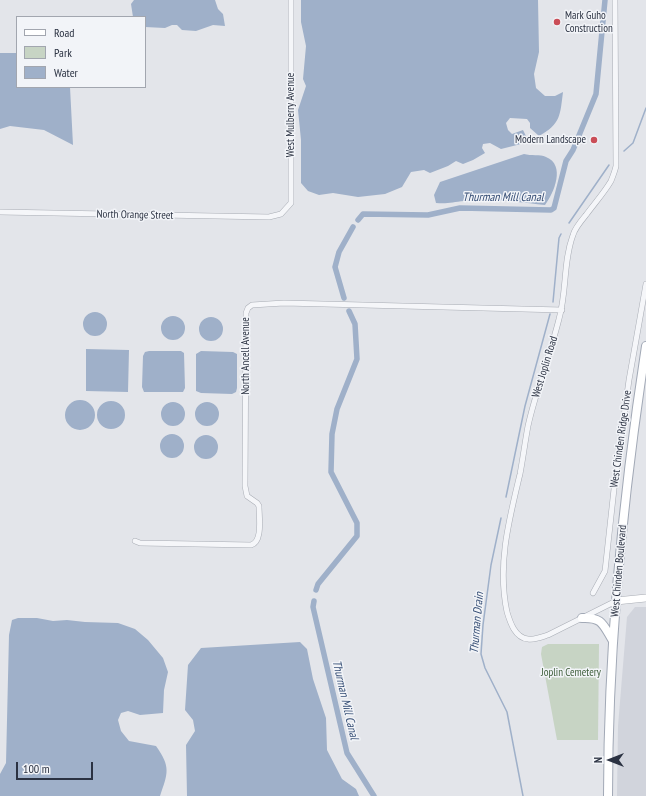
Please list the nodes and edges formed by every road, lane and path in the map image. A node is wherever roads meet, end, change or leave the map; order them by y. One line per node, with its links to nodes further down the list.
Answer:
1 (291, 0): 4 (street, West Mulberry Avenue)
2 (615, 0): 6 (street, West Joplin Road)
3 (0, 212): 4 (street, North Orange Street)
4 (269, 217)
5 (646, 284): 9 (street, West Chinden Ridge Drive)
6 (562, 310): 8 (street, North Ancell Avenue); 12 (street, West Joplin Road)
7 (646, 346): 11 (main road, West Chinden Boulevard)
8 (134, 541)
9 (593, 593)
10 (646, 598): 11 (main road)
11 (616, 601): 12 (street, West Joplin Road); 13 (main road, West Chinden Boulevard)
12 (582, 618): 13 (main road)
13 (613, 642): 14 (main road, West Chinden Boulevard)
14 (608, 796)

